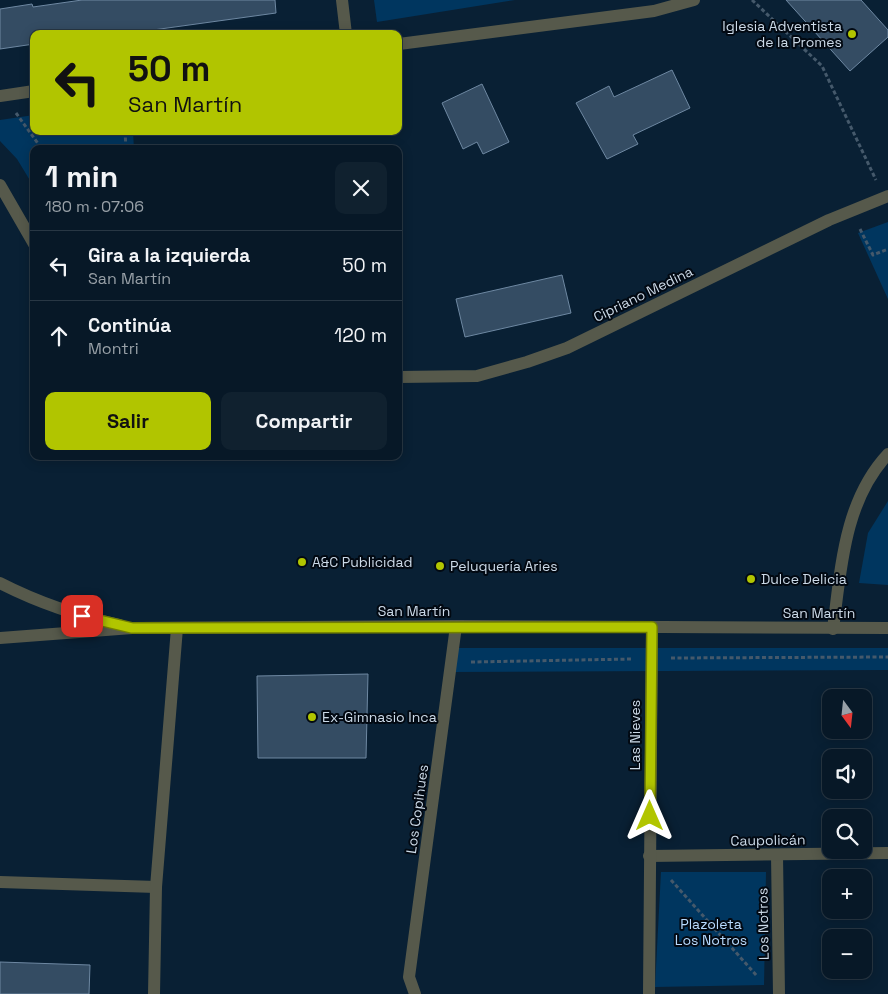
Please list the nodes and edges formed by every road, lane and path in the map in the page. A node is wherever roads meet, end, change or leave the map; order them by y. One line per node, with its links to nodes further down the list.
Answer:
1 (342, 0): 4 (street)
2 (694, 0): 5 (street)
3 (752, 0): 10 (path)
4 (346, 30)
5 (402, 44)
6 (30, 92): 7 (street)
7 (2, 95): 8 (path)
8 (30, 133)
9 (0, 185): 12 (street)
10 (886, 197): 11 (street, Cipriano Medina)
11 (851, 211): 13 (path); 14 (street, Cipriano Medina)
12 (30, 237)
13 (888, 249)
14 (402, 377)
15 (888, 454): 22 (street)
16 (0, 583): 19 (street)
17 (456, 626): 18 (street, San Martín); 20 (street, San Martín); 31 (street, Los Copihues)
18 (652, 627): 22 (street, San Martín); 26 (street, Las Nieves)
19 (132, 628): 20 (street, San Martín); 23 (street, San Martín)
20 (177, 628): 28 (street)
21 (888, 628): 22 (street, San Martín)
22 (833, 629)
23 (0, 638)
24 (888, 853): 25 (street, Caupolicán)
25 (777, 855): 26 (street, Caupolicán); 33 (street, Los Notros)
26 (649, 856): 29 (path); 32 (street, Las Nieves)
27 (0, 882): 28 (street)
28 (156, 887): 30 (street)
29 (760, 980)
30 (154, 994)
31 (415, 994)
32 (649, 994)
33 (778, 994)

